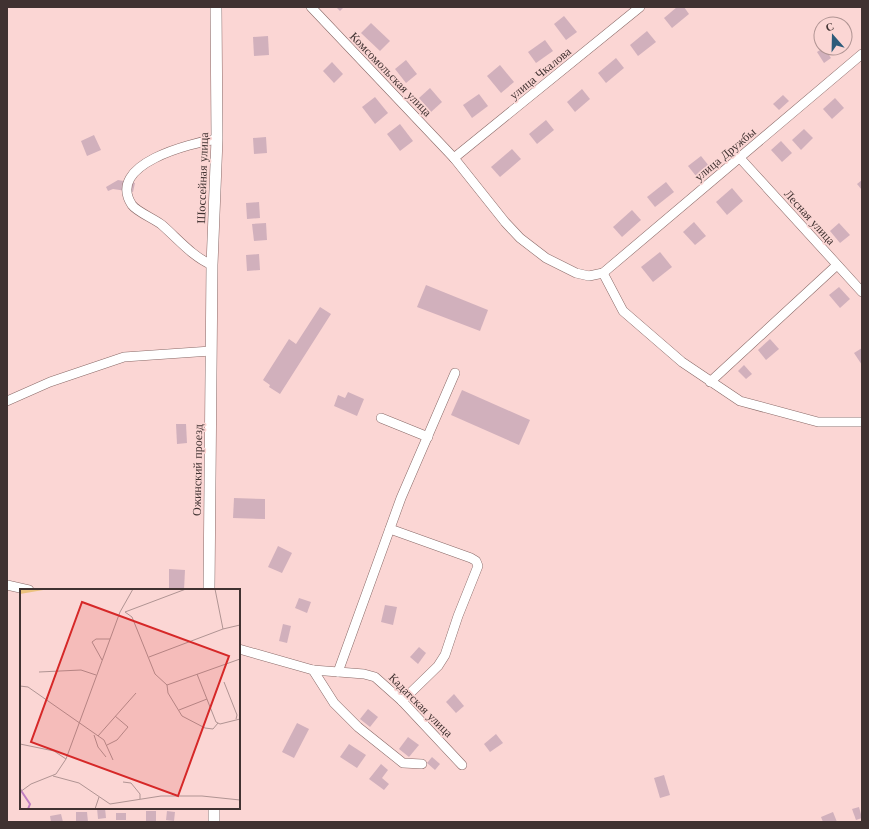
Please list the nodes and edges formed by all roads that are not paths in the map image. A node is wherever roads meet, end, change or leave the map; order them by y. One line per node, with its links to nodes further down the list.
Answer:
1 (216, 7): 5 (main road, Шоссейная улица)
2 (311, 7): 7 (street, Комсомольская улица)
3 (640, 7): 7 (street, улица Чкалова)
4 (862, 54): 6 (street, улица Дружбы)
5 (217, 139): 8 (main road, Шоссейная улица); 8 (street)
6 (739, 157): 9 (street, Лесная улица); 10 (street, улица Дружбы)
7 (454, 158): 10 (street, Комсомольская улица)
8 (212, 265): 12 (main road, Шоссейная улица)
9 (837, 265): 11 (street, Лесная улица); 14 (street)
10 (603, 273): 14 (street)
11 (862, 292)
12 (211, 351): 15 (street); 22 (main road, Ожинский проезд)
13 (455, 373): 18 (street)
14 (710, 382): 17 (street)
15 (7, 401)
16 (381, 418): 18 (street)
17 (862, 422)
18 (428, 437): 19 (street)
19 (390, 529): 25 (street); 26 (street)
20 (7, 585): 21 (street)
21 (25, 589)
22 (209, 589)
23 (240, 650): 24 (street, Кадатская улица)
24 (313, 670): 25 (street, Кадатская улица); 27 (street)
25 (338, 672): 26 (street, Кадатская улица)
26 (402, 701): 28 (street, Кадатская улица)
27 (422, 764)
28 (462, 765)
29 (214, 809): 30 (main road)
30 (214, 822)

